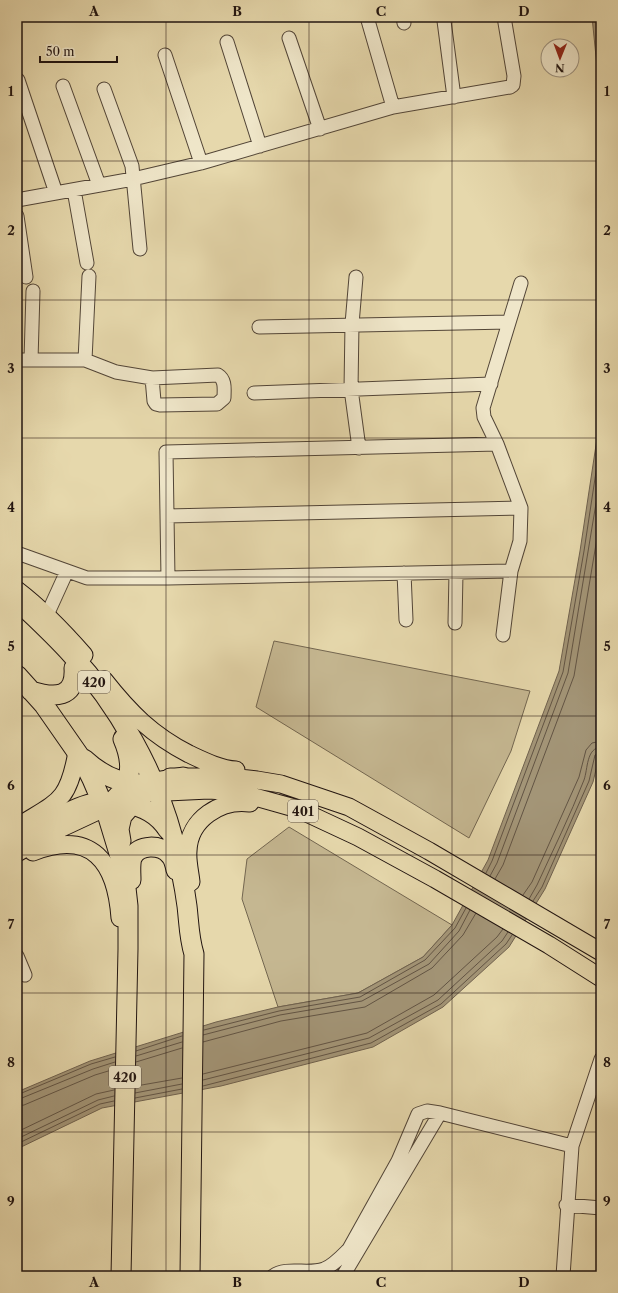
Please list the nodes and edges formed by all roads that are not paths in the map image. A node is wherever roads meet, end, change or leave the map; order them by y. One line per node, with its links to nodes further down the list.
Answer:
1 (367, 17): 11 (street)
2 (504, 17): 10 (street)
3 (444, 21): 10 (street)
4 (289, 38): 12 (street)
5 (227, 42): 13 (street)
6 (165, 55): 14 (street)
7 (18, 80): 18 (street)
8 (63, 86): 16 (street)
9 (104, 89): 15 (street)
10 (454, 96): 11 (street)
11 (393, 107): 12 (street)
12 (320, 129): 13 (street)
13 (260, 146): 14 (street)
14 (201, 164): 15 (street)
15 (133, 179): 16 (street); 21 (street)
16 (99, 185): 17 (street)
17 (74, 190): 18 (street); 22 (street)
18 (56, 193): 19 (street)
19 (17, 200)
20 (17, 216): 24 (street)
21 (140, 249)
22 (87, 263)
23 (89, 276): 33 (street)
24 (26, 277)
25 (356, 277): 29 (street)
26 (521, 283): 28 (street)
27 (33, 291): 32 (street)
28 (508, 322): 29 (street); 35 (street)
29 (352, 324): 30 (street); 36 (street)
30 (259, 327)
31 (17, 360): 32 (street)
32 (31, 360): 33 (street)
33 (85, 360): 34 (street)
34 (152, 378): 34 (street)
35 (491, 384): 36 (street); 38 (street)
36 (351, 389): 37 (street); 39 (street)
37 (254, 393)
38 (497, 444): 39 (street); 40 (street)
39 (359, 448): 41 (street)
40 (521, 508): 41 (street); 44 (street)
41 (167, 516): 47 (street)
42 (17, 553): 43 (street)
43 (67, 571): 47 (street); 51 (street)
44 (511, 571): 46 (street); 54 (street)
45 (404, 573): 46 (street); 47 (street); 52 (street)
46 (456, 573): 53 (street)
47 (168, 578)
48 (17, 590): 51 (main road)
49 (17, 600): 61 (highway, 420)
50 (17, 609): 55 (highway)
51 (47, 615): 62 (main road)
52 (406, 620)
53 (455, 623)
54 (503, 635)
55 (74, 668): 57 (highway); 60 (highway)
56 (17, 675): 57 (highway, 420)
57 (31, 691): 58 (highway, 420)
58 (77, 752): 60 (highway); 61 (highway, 420); 63 (main road)
59 (183, 776): 61 (highway); 62 (main road, 401)
60 (127, 783): 61 (highway); 61 (highway)
61 (129, 796): 64 (main road, 401); 65 (highway, 420); 65 (highway); 66 (highway); 67 (main road, 401); 68 (main road, 401); 70 (highway); 75 (highway, 420)
62 (350, 807): 72 (main road, 401)
63 (17, 827)
64 (17, 836)
65 (172, 836): 71 (highway, 420)
66 (17, 842)
67 (17, 854)
68 (397, 858): 73 (main road); 77 (main road, 401)
69 (17, 860): 75 (main road)
70 (131, 880): 71 (highway); 75 (highway)
71 (188, 913): 73 (highway, 420)
72 (601, 952)
73 (194, 954): 84 (highway, 420)
74 (17, 956): 76 (street)
75 (127, 968): 83 (highway, 420)
76 (25, 975)
77 (601, 978)
78 (601, 1059): 80 (street)
79 (440, 1113): 80 (street); 85 (street); 86 (street)
80 (572, 1146): 81 (street)
81 (566, 1204): 82 (street); 87 (street)
82 (601, 1208)
83 (121, 1276)
84 (190, 1276)
85 (273, 1276)
86 (343, 1276)
87 (562, 1276)

